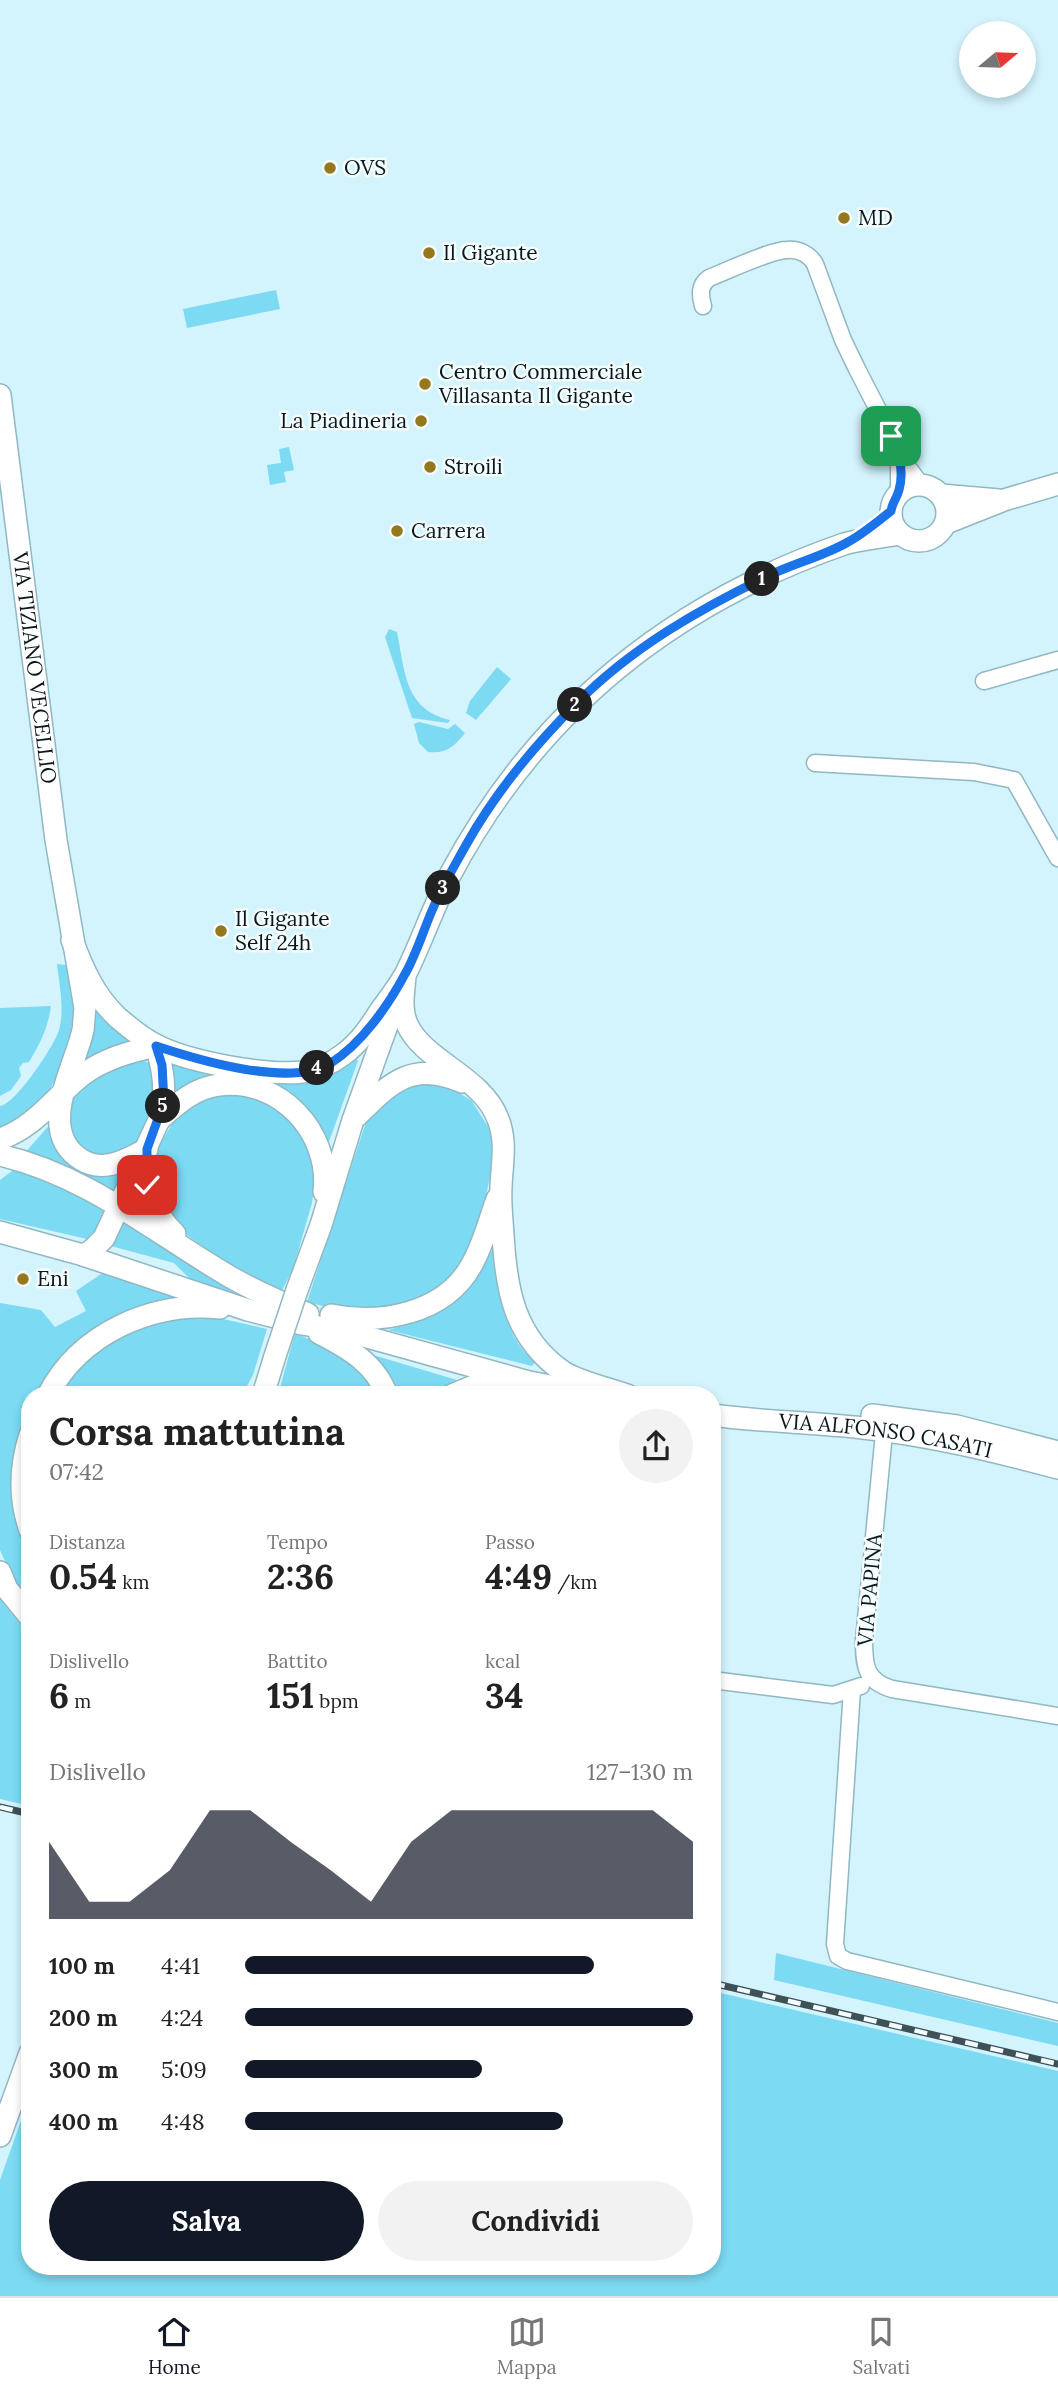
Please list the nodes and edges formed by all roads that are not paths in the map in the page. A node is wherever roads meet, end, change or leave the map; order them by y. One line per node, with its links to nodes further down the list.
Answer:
1 (703, 306): 3 (street)
2 (0, 395): 15 (main road, VIA TIZIANO VECELLIO)
3 (899, 452): 5 (street); 7 (street)
4 (1058, 484): 6 (main road)
5 (933, 490): 6 (main road); 7 (main road); 8 (main road)
6 (1004, 500): 8 (main road)
7 (895, 502): 9 (main road); 10 (main road)
8 (946, 523): 9 (main road)
9 (900, 534): 10 (main road)
10 (847, 543): 16 (main road)
11 (1058, 660): 12 (street)
12 (984, 681)
13 (815, 763): 14 (street)
14 (1058, 858)
15 (72, 940): 17 (main road); 19 (main road)
16 (405, 974): 17 (main road); 18 (main road); 21 (main road)
17 (156, 1046): 19 (main road); 20 (main road)
18 (477, 1088): 21 (main road); 25 (main road)
19 (61, 1096): 22 (main road); 23 (main road); 24 (main road)
20 (159, 1120): 23 (main road); 27 (main road)
21 (353, 1120): 27 (main road)
22 (0, 1139)
23 (147, 1149): 26 (main road); 30 (main road)
24 (4, 1162): 26 (main road)
25 (501, 1187): 31 (main road); 39 (main road)
26 (119, 1207): 29 (main road); 30 (main road)
27 (321, 1225): 31 (main road)
28 (0, 1231): 29 (main road)
29 (83, 1255): 32 (main road)
30 (220, 1271): 31 (main road)
31 (297, 1307): 32 (main road); 33 (main road); 35 (main road, bridge); 36 (main road)
32 (247, 1310): 34 (main road)
33 (529, 1382): 37 (main road); 38 (main road)
34 (53, 1386)
35 (266, 1386)
36 (383, 1386)
37 (477, 1386)
38 (551, 1386)
39 (601, 1386)
40 (721, 1405): 42 (main road, VIA ALFONSO CASATI)
41 (721, 1415): 42 (main road, VIA ALFONSO CASATI)
42 (885, 1424): 43 (main road, VIA ALFONSO CASATI); 44 (main road, VIA ALFONSO CASATI); 47 (street, VIA PAPINA)
43 (1058, 1452)
44 (1058, 1468)
45 (0, 1572): 46 (main road)
46 (21, 1606)
47 (873, 1680): 49 (street); 50 (street)
48 (721, 1681): 49 (street)
49 (852, 1690): 51 (street)
50 (1058, 1716)
51 (1058, 2012)
52 (21, 2078): 53 (main road)
53 (0, 2136)

